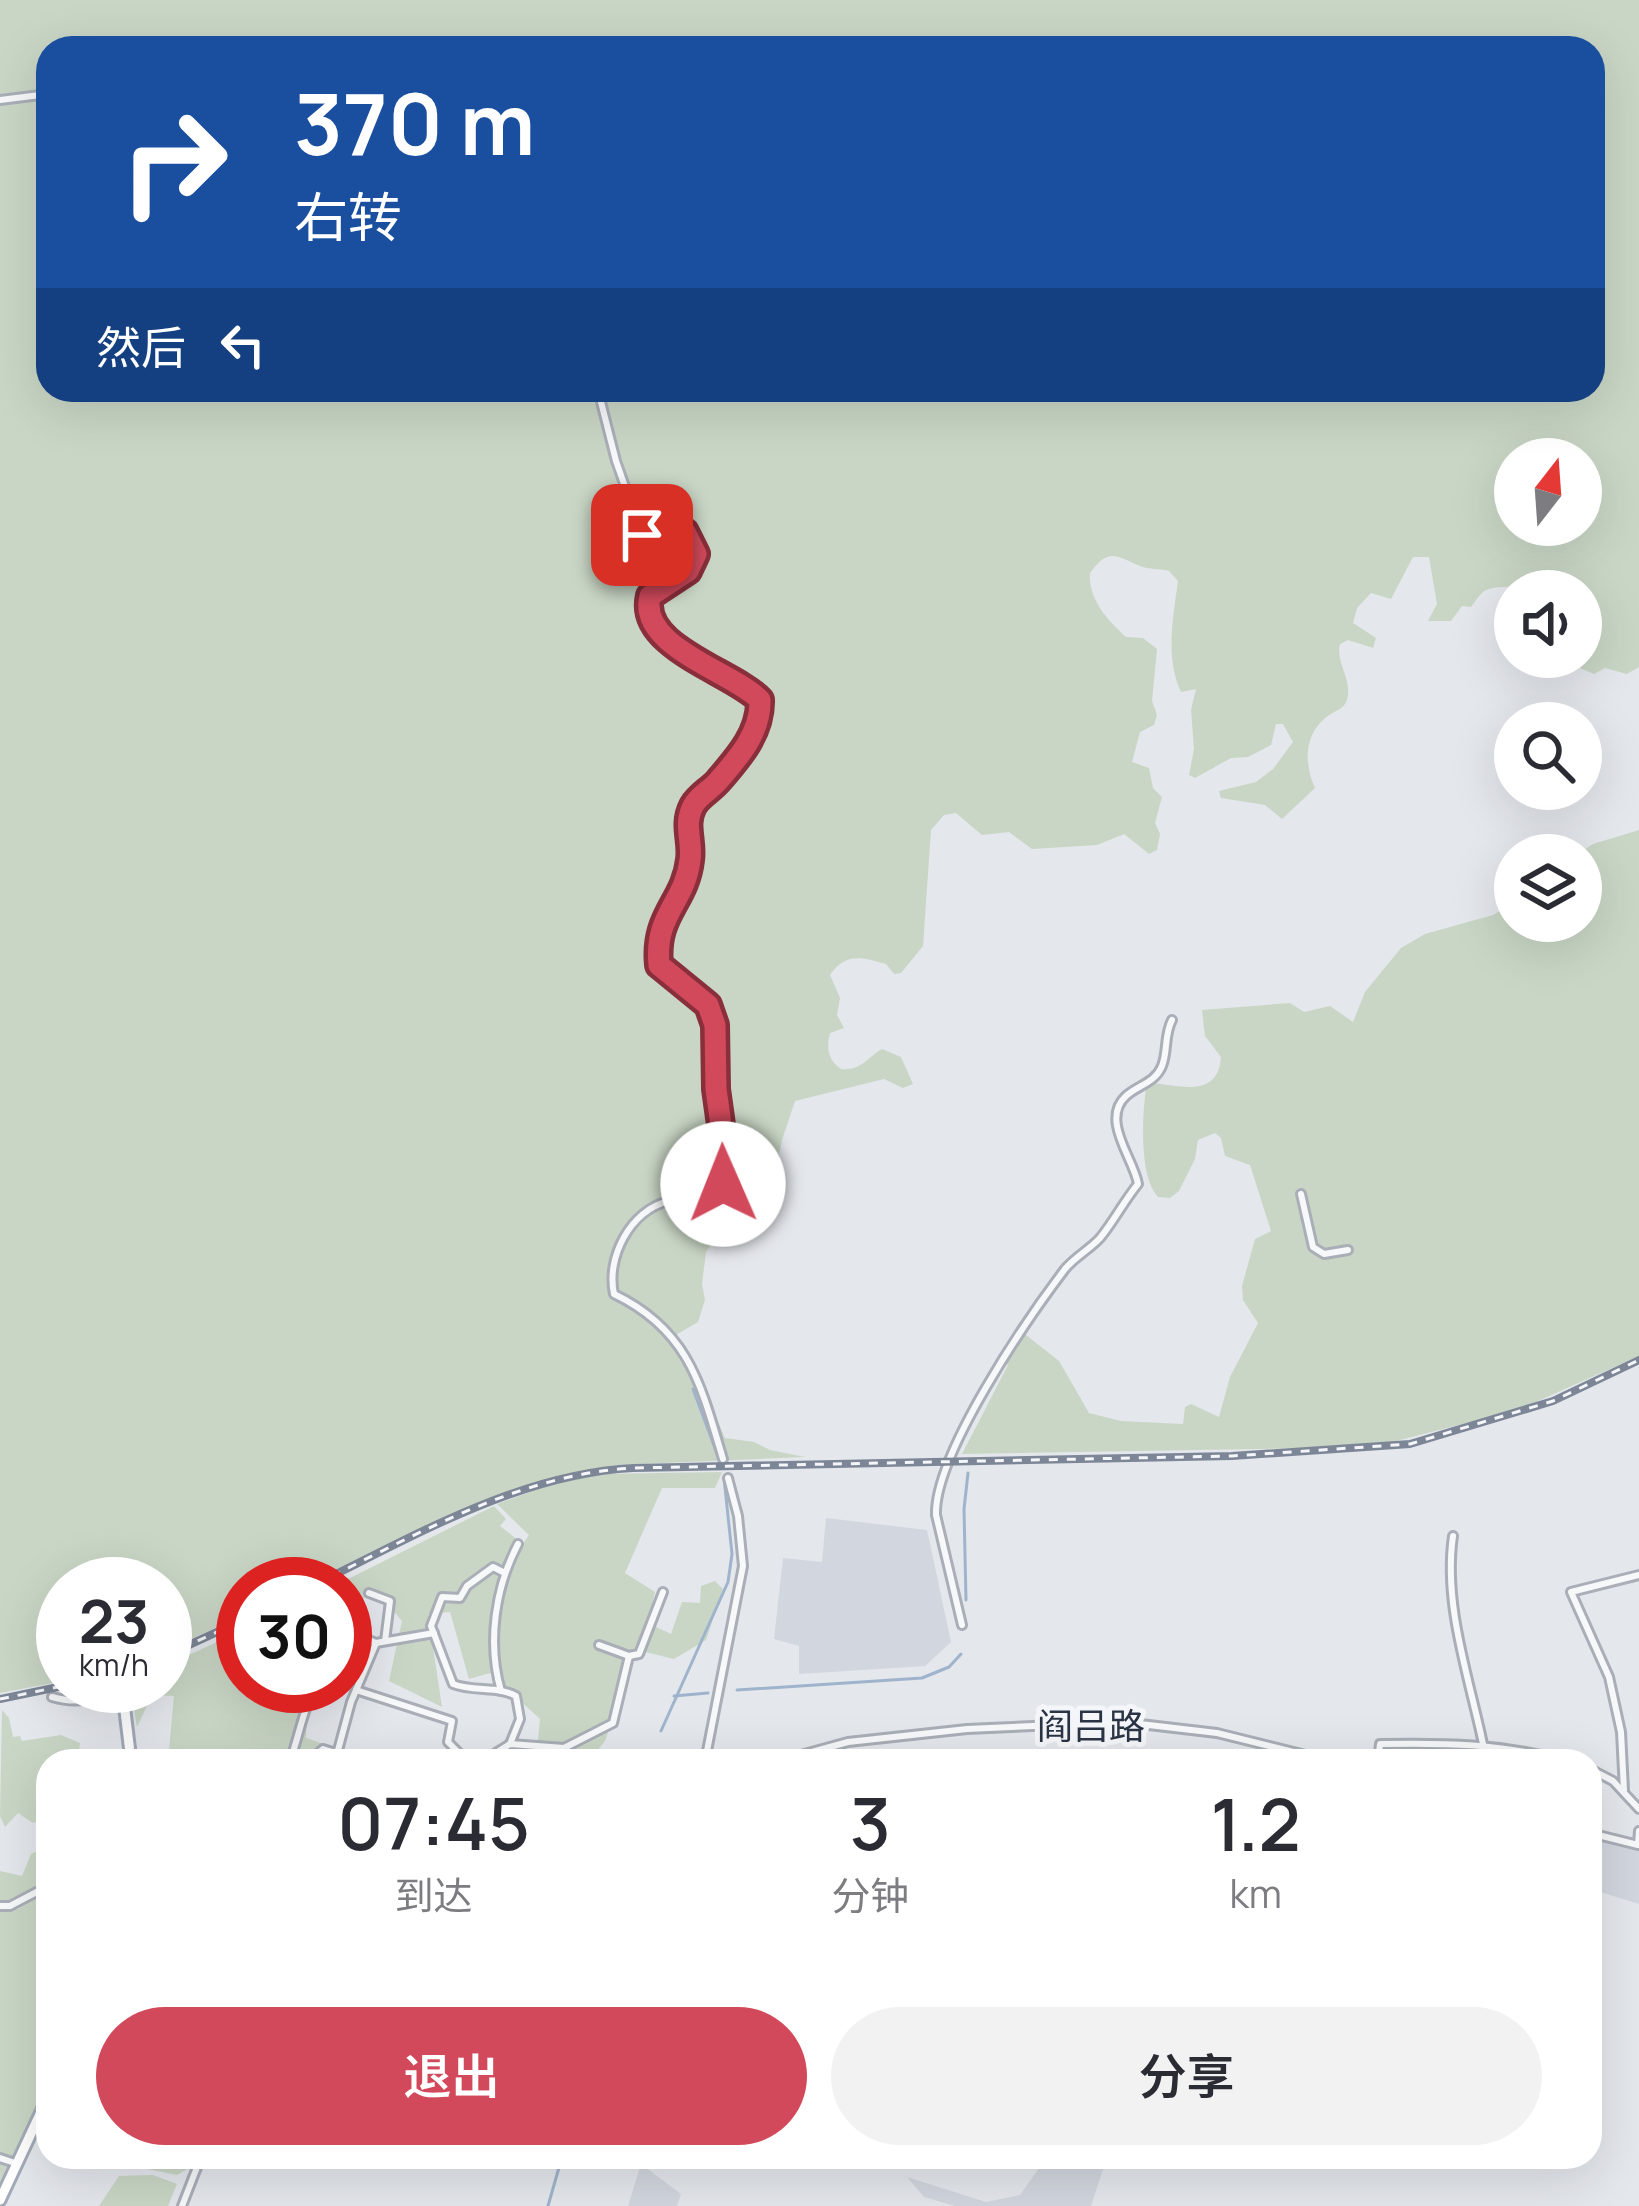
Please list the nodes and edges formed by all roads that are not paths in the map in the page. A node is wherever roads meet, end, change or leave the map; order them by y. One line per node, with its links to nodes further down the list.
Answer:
1 (36, 95): 2 (street)
2 (0, 100)
3 (601, 402): 7 (street)
4 (1172, 1020): 15 (street)
5 (1301, 1194): 6 (street)
6 (1348, 1250)
7 (723, 1459)
8 (728, 1478): 34 (street)
9 (1454, 1536): 28 (street)
10 (518, 1544): 11 (street)
11 (506, 1573): 16 (street); 22 (street)
12 (1639, 1575): 40 (street)
13 (663, 1592): 20 (street)
14 (372, 1593): 18 (street)
15 (962, 1625)
16 (434, 1633): 18 (street); 22 (street)
17 (372, 1639): 18 (street)
18 (380, 1642): 21 (street)
19 (598, 1645): 20 (street)
20 (629, 1656): 27 (street)
21 (372, 1658)
22 (501, 1691): 27 (street)
23 (372, 1695): 32 (street)
24 (126, 1713): 29 (main road)
25 (303, 1713): 30 (street)
26 (349, 1713): 31 (street)
27 (510, 1744): 33 (street)
28 (1483, 1744): 37 (street); 38 (street)
29 (130, 1749)
30 (293, 1749)
31 (338, 1749)
32 (455, 1749)
33 (502, 1749)
34 (706, 1749)
35 (823, 1749): 36 (street, 阎吕路)
36 (1282, 1749)
37 (1379, 1749)
38 (1507, 1749)
39 (1602, 1776): 40 (street)
40 (1624, 1790): 41 (street)
41 (1639, 1809)
42 (1639, 1831): 44 (street)
43 (1602, 1836): 44 (street)
44 (1638, 1845)
45 (36, 1892): 46 (street)
46 (0, 1906)
47 (36, 2124): 49 (main road)
48 (0, 2158): 49 (street)
49 (18, 2164): 51 (main road)
50 (196, 2169): 52 (street)
51 (0, 2200)
52 (182, 2206)

